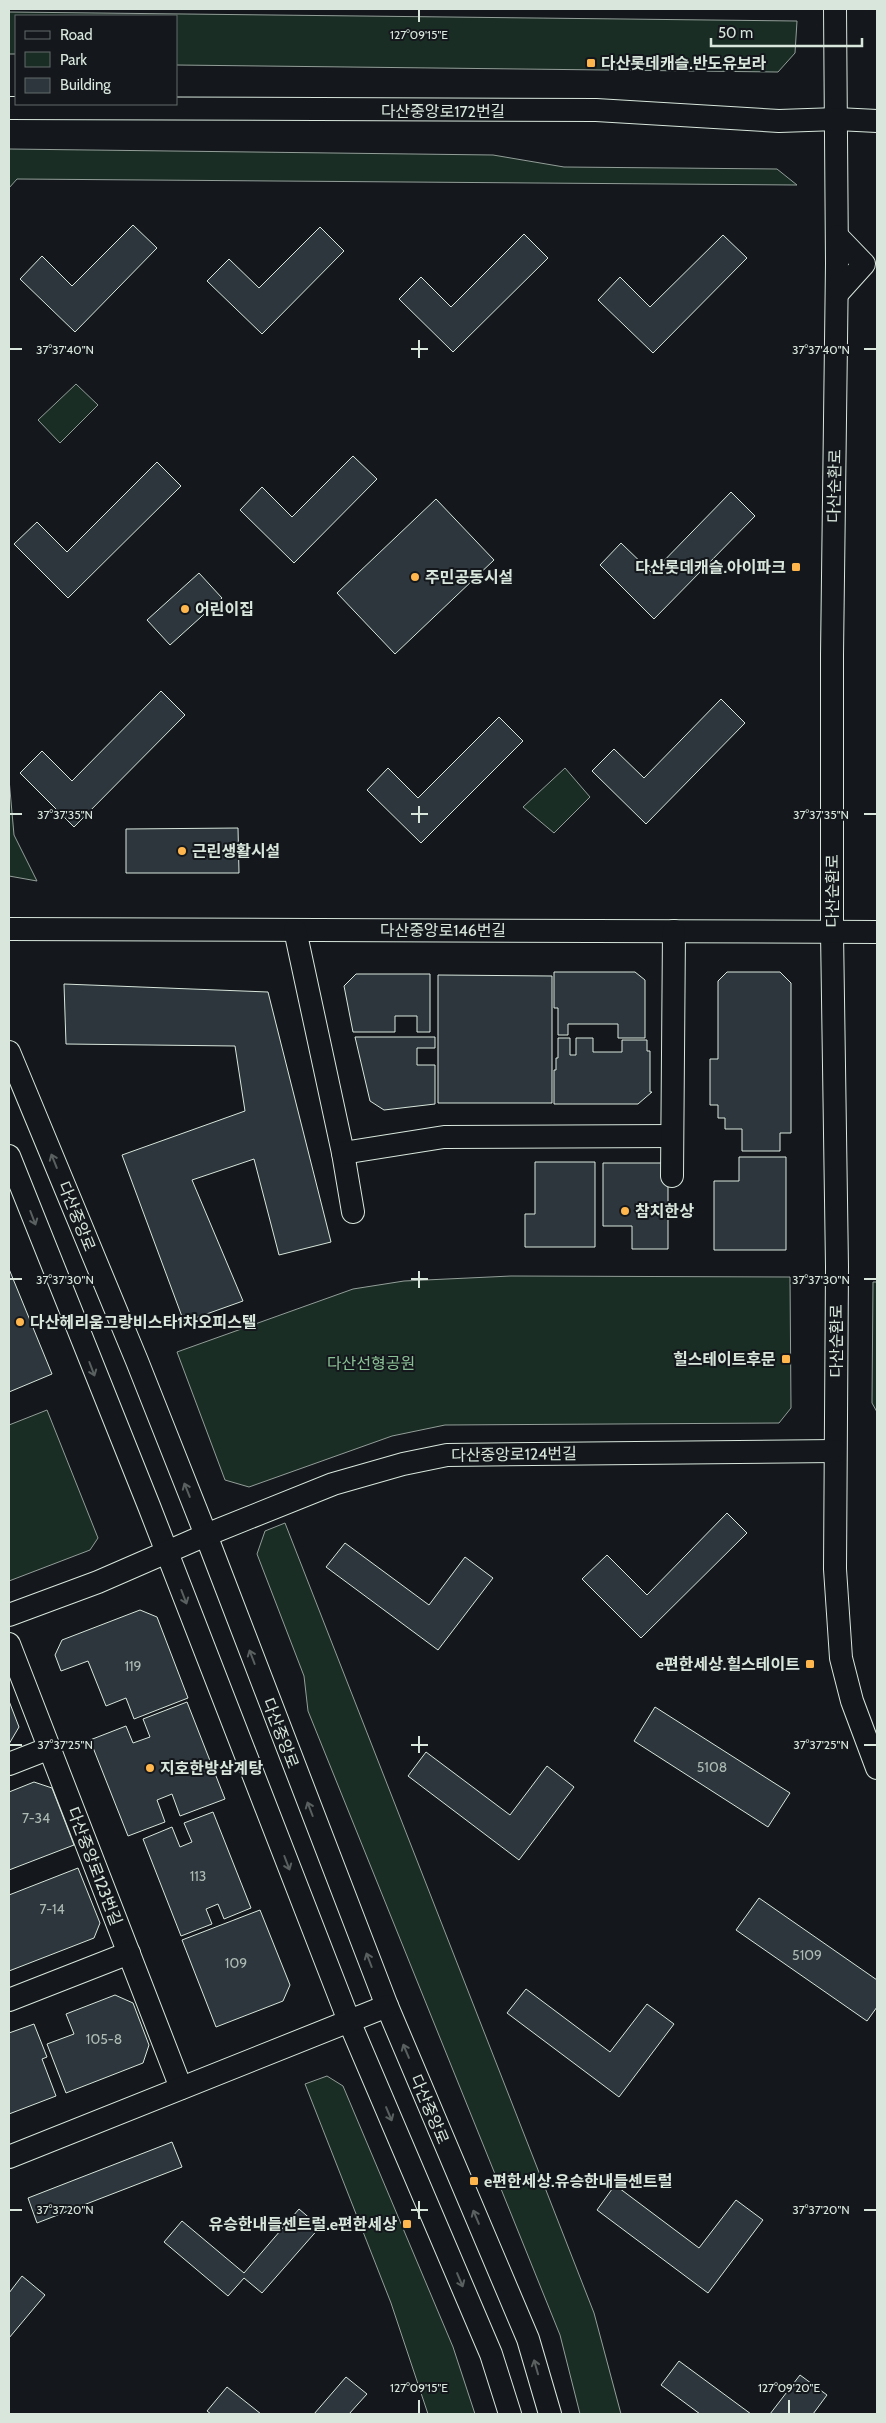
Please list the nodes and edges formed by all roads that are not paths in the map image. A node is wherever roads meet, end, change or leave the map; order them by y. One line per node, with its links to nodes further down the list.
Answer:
1 (836, 9): 3 (street, 다산순환로)
2 (9, 108): 3 (street, 다산중앙로172번길)
3 (838, 119): 4 (street, 다산중앙로172번길); 5 (street, 다산순환로)
4 (877, 121)
5 (838, 236): 6 (street); 7 (street, 다산순환로)
6 (871, 264): 7 (street)
7 (837, 294): 11 (street, 다산순환로)
8 (9, 929): 9 (street, 다산중앙로146번길)
9 (295, 930): 10 (street, 다산중앙로146번길); 15 (street)
10 (674, 931): 11 (street, 다산중앙로146번길); 14 (street)
11 (832, 932): 12 (street, 다산중앙로146번길); 19 (street, 다산순환로)
12 (877, 932)
13 (9, 1052): 20 (street, 다산중앙로, one-way to 13)
14 (672, 1136): 15 (street); 17 (street)
15 (343, 1152): 18 (street)
16 (9, 1156): 21 (street, one-way to 21)
17 (672, 1176)
18 (353, 1212)
19 (835, 1451): 20 (street, 다산중앙로124번길); 26 (street, 다산순환로)
20 (206, 1535): 21 (street); 29 (street, 다산중앙로, one-way to 20)
21 (166, 1552): 22 (street); 30 (street, one-way to 30)
22 (9, 1615)
23 (9, 1644): 24 (street, 다산중앙로123번길)
24 (50, 1748): 25 (street); 27 (street, 다산중앙로123번길)
25 (9, 1764)
26 (877, 1768)
27 (129, 1953): 28 (street); 31 (street, 다산중앙로123번길)
28 (9, 2000)
29 (386, 2006): 30 (street); 34 (street, 다산중앙로, one-way to 29)
30 (349, 2021): 31 (street); 33 (street, one-way to 33)
31 (181, 2088): 32 (street)
32 (9, 2157)
33 (510, 2414)
34 (550, 2414)

